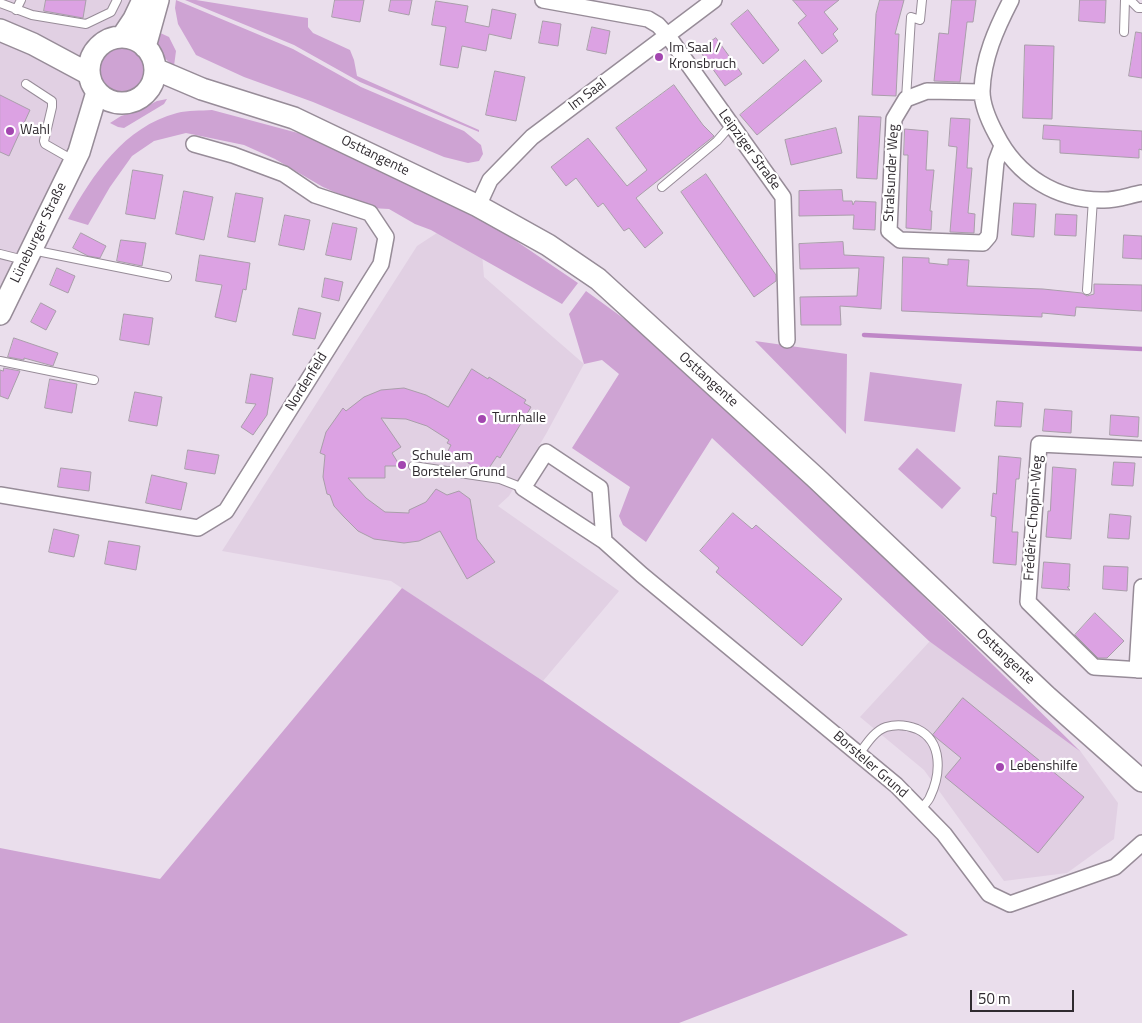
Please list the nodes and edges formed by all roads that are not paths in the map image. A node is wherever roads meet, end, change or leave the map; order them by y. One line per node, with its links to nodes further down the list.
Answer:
1 (21, 0): 13 (lane)
2 (117, 0): 13 (lane)
3 (143, 0): 17 (main road)
4 (158, 0): 19 (main road)
5 (543, 0): 16 (street, Leipziger Straße)
6 (714, 0): 16 (street, Im Saal)
7 (922, 0): 27 (lane, Stralsunder Weg)
8 (1011, 0): 26 (street)
9 (1126, 0): 15 (lane)
10 (1130, 0): 12 (lane)
11 (0, 3): 13 (lane)
12 (1140, 8)
13 (16, 10)
14 (0, 30): 18 (main road)
15 (1124, 32)
16 (668, 36): 29 (street, Leipziger Straße); 36 (street, Im Saal)
17 (122, 37): 19 (main road); 20 (main road)
18 (33, 44): 20 (main road); 22 (main road)
19 (145, 47): 21 (main road)
20 (94, 52): 22 (main road, Lüneburger Straße)
21 (155, 69): 24 (main road, Osttangente); 25 (main road)
22 (93, 83): 28 (main road); 32 (main road, Lüneburger Straße)
23 (26, 84): 32 (lane)
24 (202, 89): 25 (main road, Osttangente); 36 (main road, Osttangente)
25 (149, 90): 28 (main road)
26 (982, 92): 27 (street); 31 (street)
27 (906, 99): 31 (street, Stralsunder Weg)
28 (117, 103): 32 (main road, Lüneburger Straße)
29 (731, 125): 33 (lane); 42 (street, Leipziger Straße)
30 (194, 144): 48 (street, Nordenfeld)
31 (1002, 146): 35 (street)
32 (77, 156): 38 (main road, Lüneburger Straße)
33 (662, 186)
34 (1142, 193): 35 (street)
35 (1093, 199): 40 (lane)
36 (478, 206): 53 (main road, Osttangente)
37 (0, 254): 38 (lane)
38 (29, 255): 39 (lane); 41 (main road, Lüneburger Straße)
39 (167, 277)
40 (1087, 290)
41 (0, 314)
42 (787, 340)
43 (0, 361): 44 (lane)
44 (94, 380)
45 (1142, 449): 51 (street, Frédéric-Chopin-Weg)
46 (413, 466): 47 (lane)
47 (523, 488): 49 (street, Borsteler Grund); 49 (street)
48 (0, 494)
49 (604, 541): 52 (street, Borsteler Grund)
50 (1142, 587): 51 (street)
51 (1140, 670)
52 (859, 754): 54 (street, Borsteler Grund); 54 (lane)
53 (1142, 781)
54 (920, 810): 55 (street, Borsteler Grund)
55 (1142, 843)

